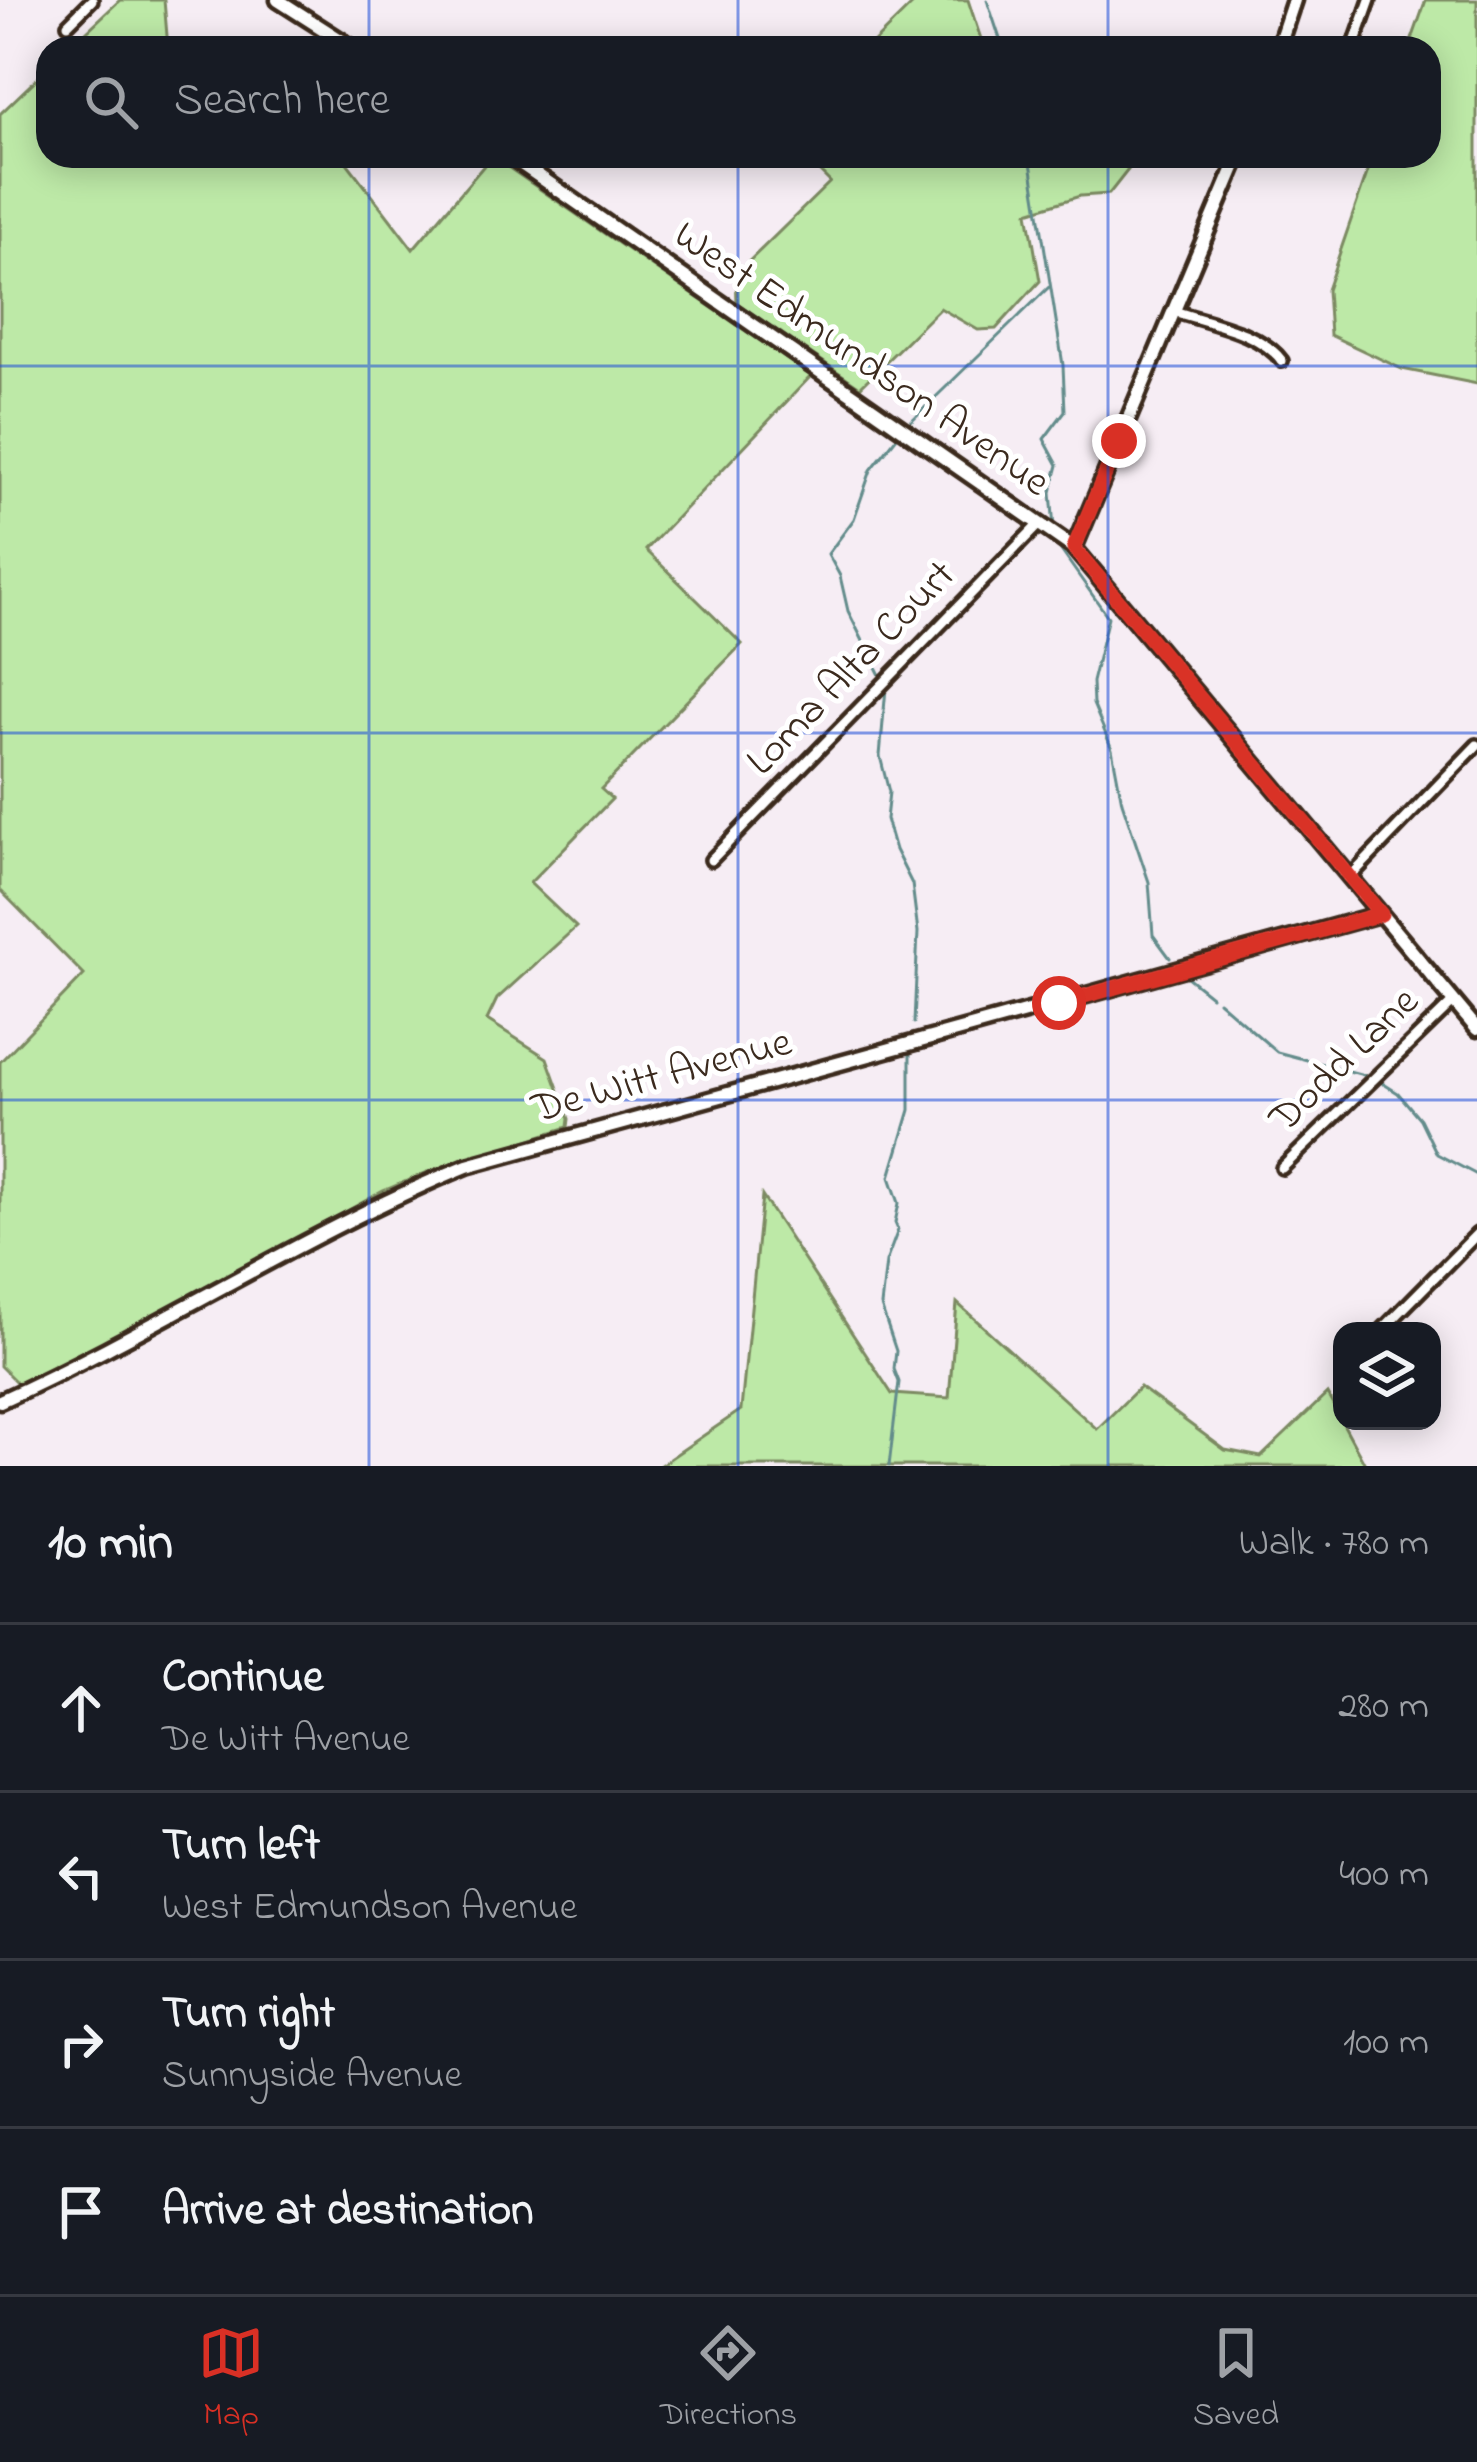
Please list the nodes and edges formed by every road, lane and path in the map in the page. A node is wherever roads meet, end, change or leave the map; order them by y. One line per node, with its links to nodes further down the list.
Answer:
1 (92, 0): 5 (street)
2 (278, 0): 6 (street)
3 (1294, 0): 7 (street)
4 (1370, 0): 8 (street)
5 (68, 25)
6 (334, 36)
7 (1282, 36)
8 (1357, 36)
9 (527, 168): 13 (street, West Edmundson Avenue)
10 (1234, 168): 11 (street)
11 (1174, 311): 12 (street); 14 (street)
12 (1282, 361)
13 (1039, 524): 14 (street, West Edmundson Avenue); 16 (street, Loma Alta Court)
14 (1074, 548): 17 (street, West Edmundson Avenue)
15 (1477, 745): 17 (street)
16 (710, 860)
17 (1350, 877): 18 (street, West Edmundson Avenue)
18 (1381, 914): 19 (street, West Edmundson Avenue); 24 (street, De Witt Avenue)
19 (1454, 1001): 20 (street, West Edmundson Avenue); 21 (street, Dodd Lane)
20 (1477, 1029)
21 (1282, 1168)
22 (1477, 1234): 23 (street)
23 (1391, 1322)
24 (0, 1401)

